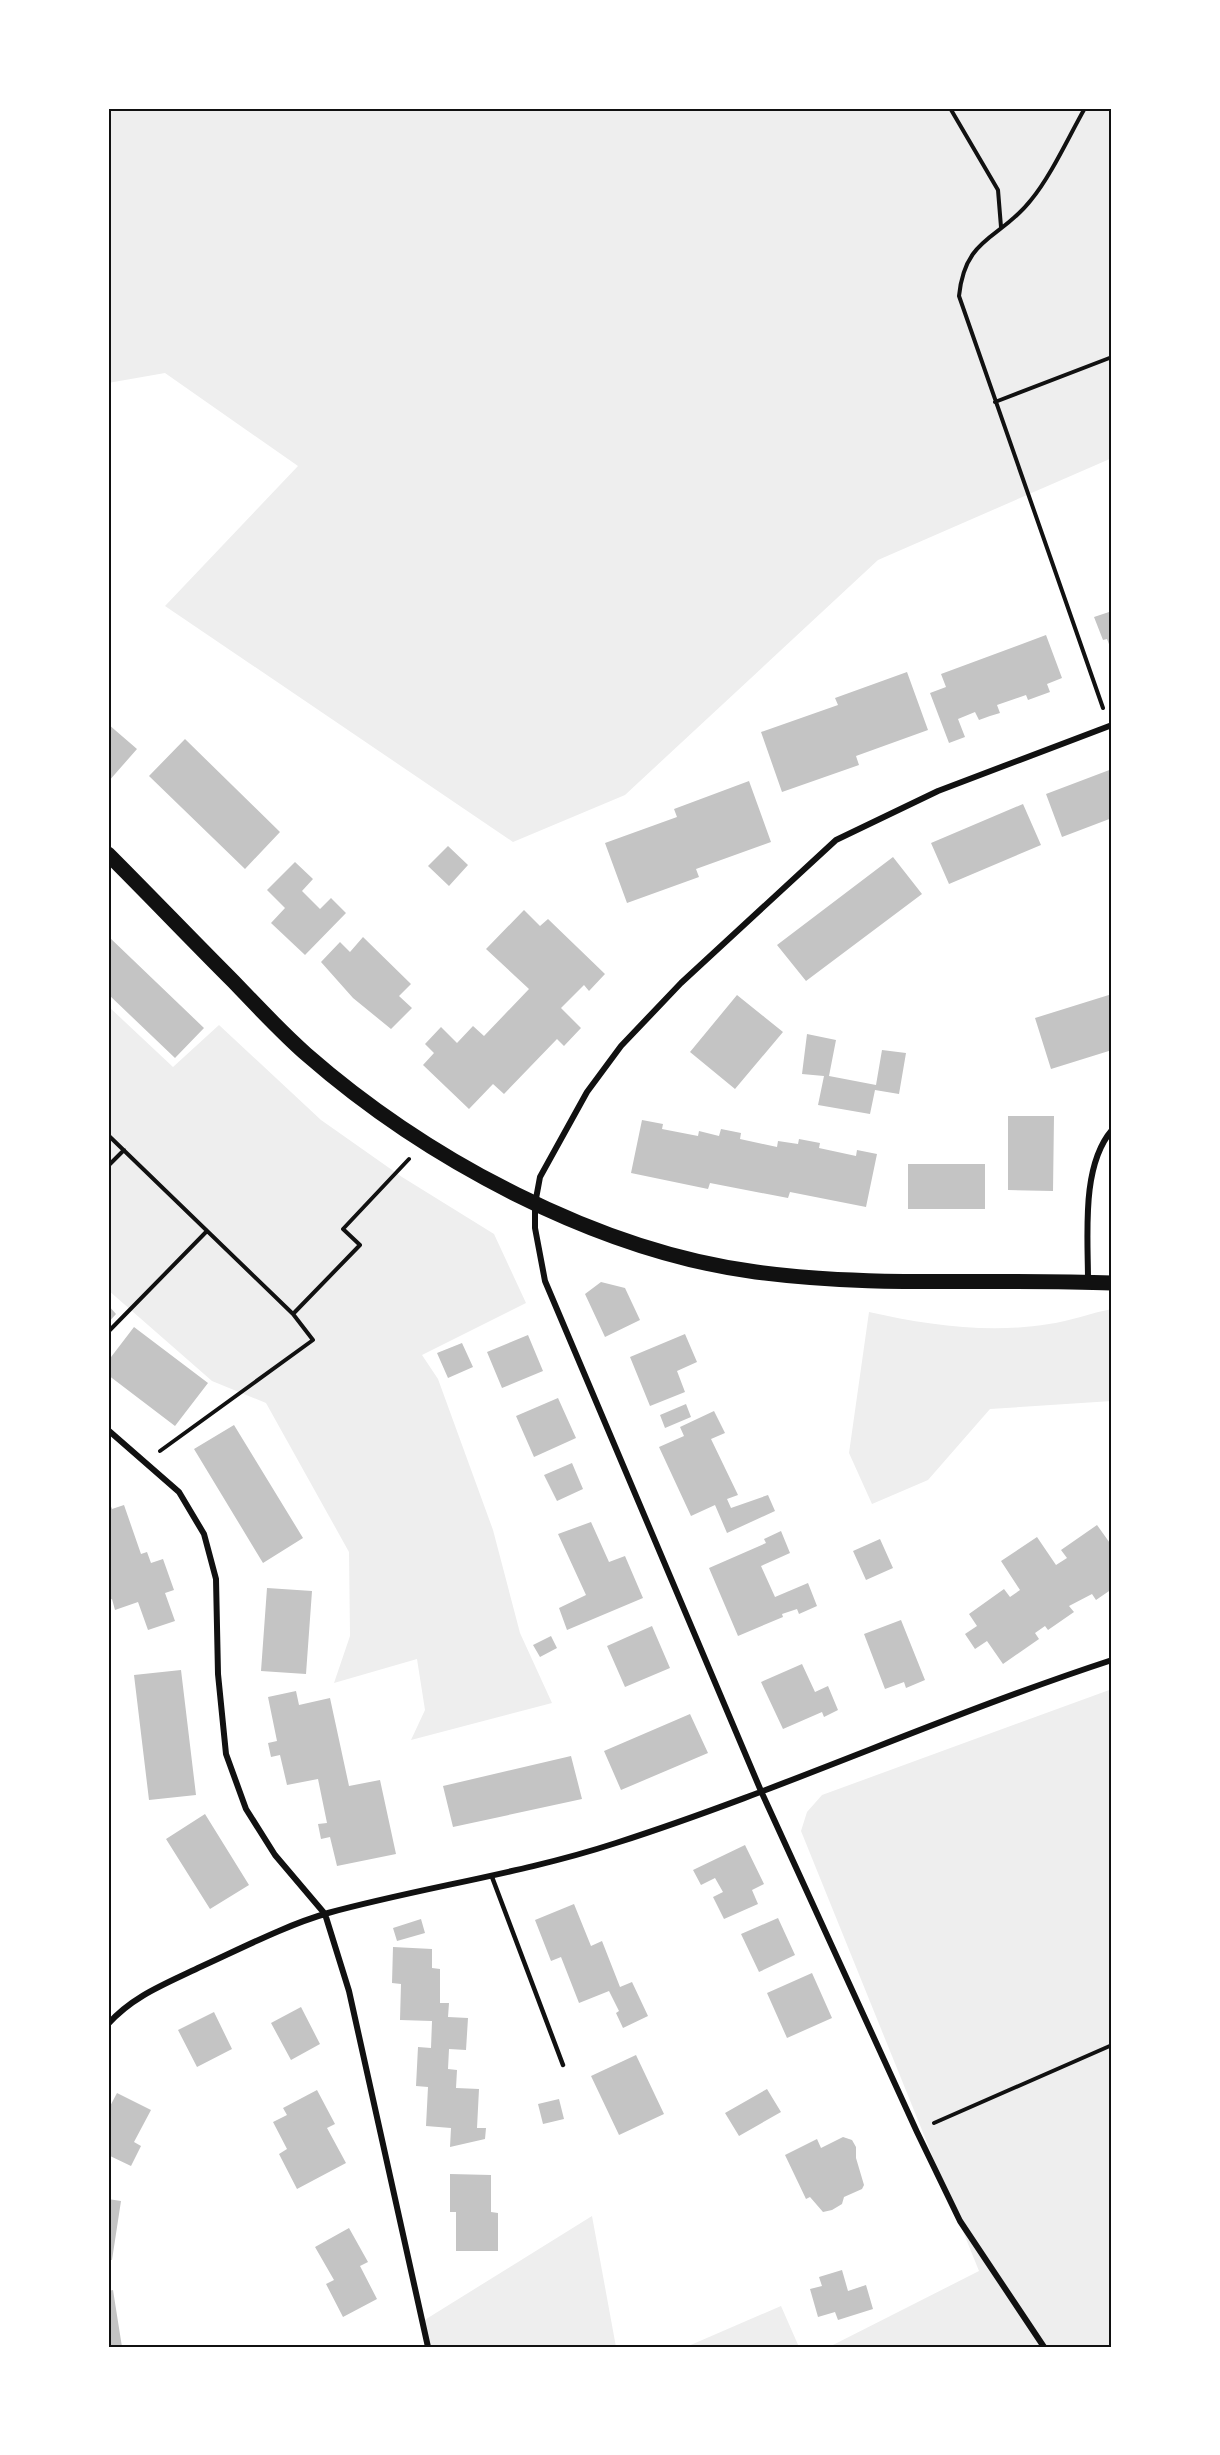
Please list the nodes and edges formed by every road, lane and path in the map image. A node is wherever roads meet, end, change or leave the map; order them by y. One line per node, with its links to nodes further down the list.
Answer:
1 (950, 108): 3 (path)
2 (1085, 108): 3 (path)
3 (1001, 228): 5 (path)
4 (1112, 357): 5 (path)
5 (995, 402): 6 (path)
6 (1111, 726): 13 (street)
7 (108, 854): 10 (main road)
8 (1112, 1130): 15 (street)
9 (108, 1135): 11 (path)
10 (423, 1142): 13 (main road); 17 (path)
11 (124, 1150): 12 (path); 14 (path)
12 (108, 1166)
13 (535, 1204): 15 (main road); 22 (street)
14 (207, 1231): 17 (path); 18 (path)
15 (1088, 1282): 16 (main road)
16 (1112, 1283)
17 (293, 1314): 20 (path)
18 (108, 1332)
19 (108, 1430): 20 (street)
20 (146, 1463): 24 (street)
21 (1112, 1660): 22 (street)
22 (761, 1791): 23 (street); 28 (street)
23 (492, 1877): 24 (street); 27 (lane)
24 (326, 1914): 25 (street); 29 (street)
25 (108, 2024)
26 (1112, 2045): 28 (path)
27 (563, 2065)
28 (917, 2132): 30 (street)
29 (428, 2347)
30 (1044, 2347)

